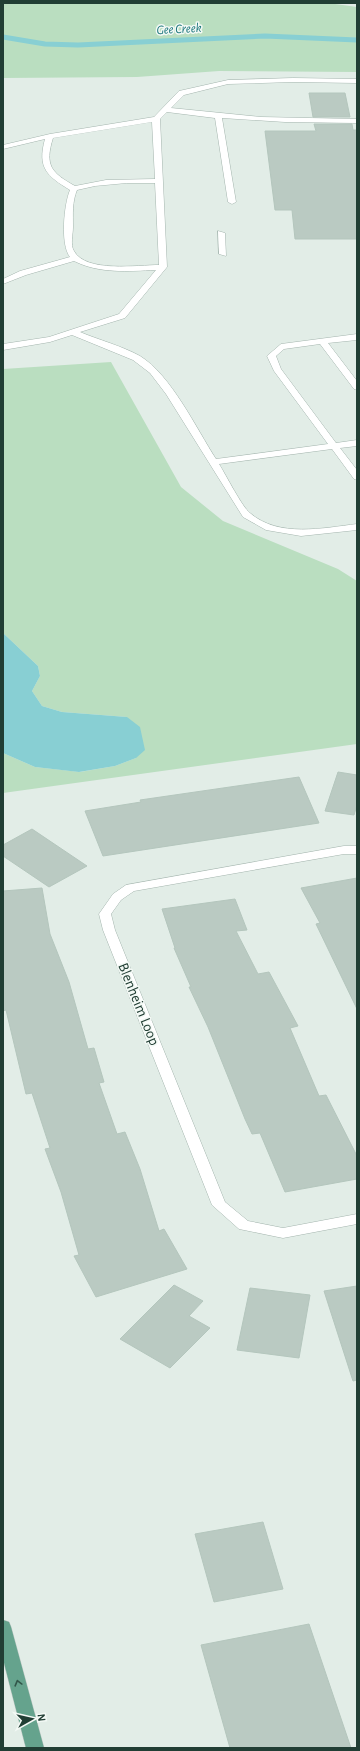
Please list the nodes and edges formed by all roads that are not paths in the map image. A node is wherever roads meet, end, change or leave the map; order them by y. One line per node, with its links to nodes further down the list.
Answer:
1 (357, 81): 2 (street)
2 (165, 110): 3 (street); 4 (street)
3 (218, 116): 5 (street); 10 (street)
4 (156, 119): 6 (street); 8 (street)
5 (357, 121)
6 (50, 136): 7 (street); 9 (street)
7 (3, 147)
8 (159, 181): 9 (street); 14 (street)
9 (74, 188): 13 (street)
10 (232, 202)
11 (221, 233): 12 (street)
12 (222, 254)
13 (74, 259): 14 (street); 15 (street)
14 (163, 267): 16 (street)
15 (3, 282)
16 (72, 332): 19 (street); 23 (street)
17 (357, 337): 18 (street)
18 (322, 341): 20 (street); 22 (street)
19 (5, 346)
20 (357, 387)
21 (357, 443): 22 (street)
22 (335, 447): 23 (street); 24 (street)
23 (214, 462): 25 (street)
24 (357, 477)
25 (357, 527)
26 (357, 850): 27 (street, Blenheim Loop)
27 (357, 1219)
28 (3, 1627): 29 (main road, one-way to 28)
29 (35, 1748)

